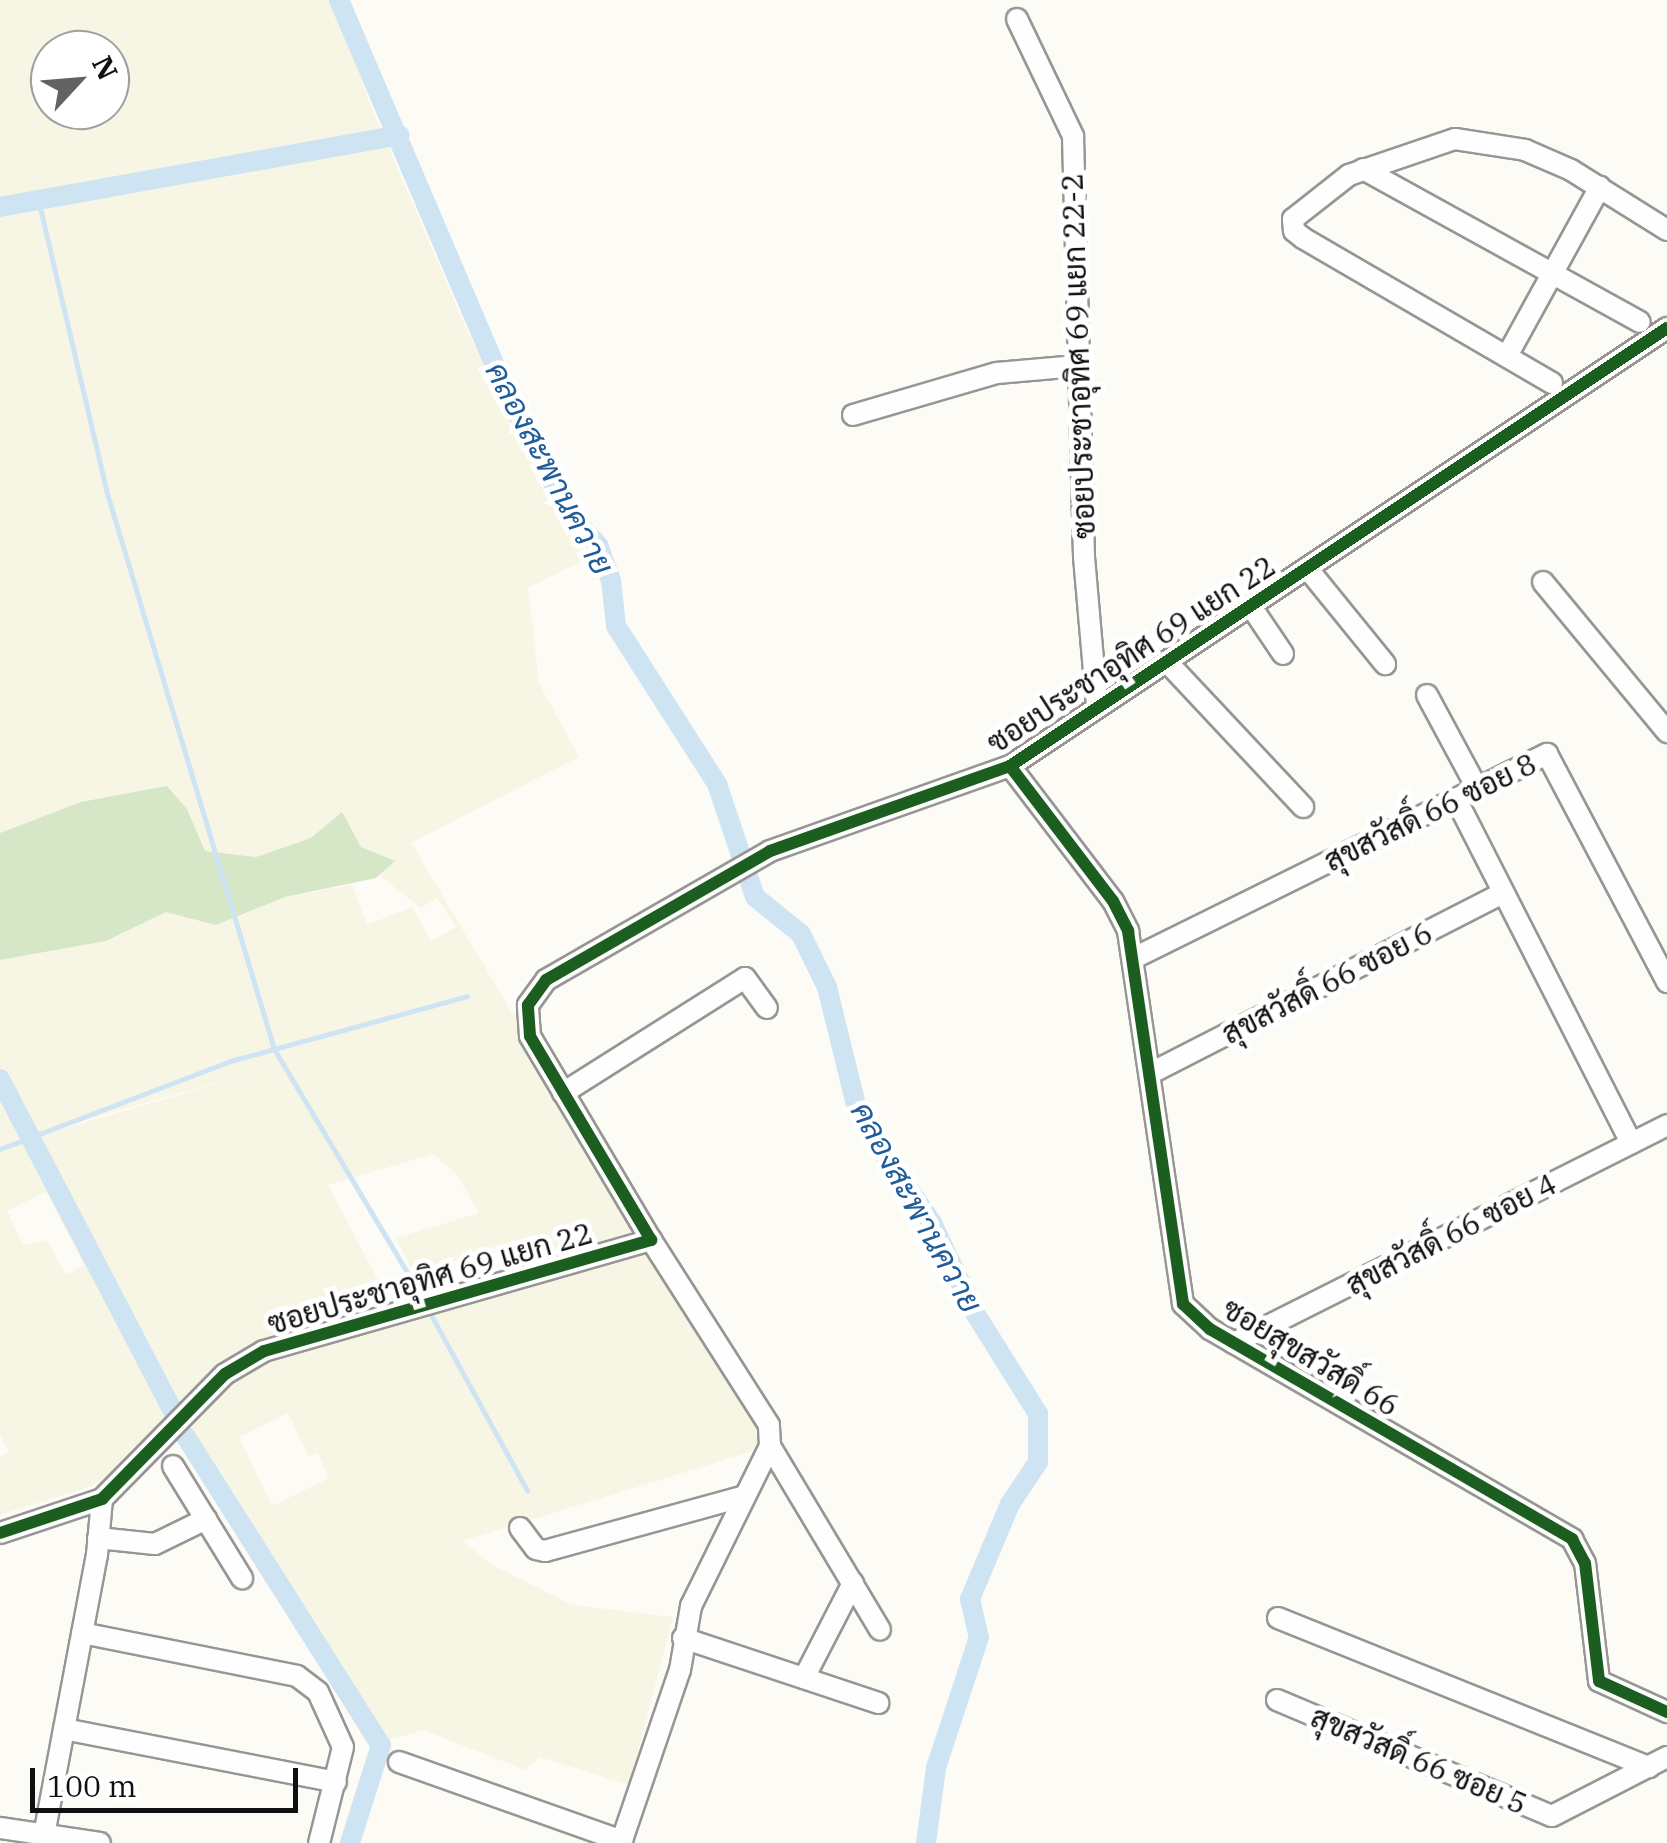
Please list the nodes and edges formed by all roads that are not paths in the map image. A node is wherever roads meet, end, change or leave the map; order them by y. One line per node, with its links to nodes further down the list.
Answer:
1 (1017, 19): 9 (street, ซอยประชาอุทิศ 69 แยก 22-2)
2 (1363, 168): 3 (street); 5 (street); 8 (street)
3 (1600, 187): 4 (street); 5 (street)
4 (1667, 230)
5 (1552, 276): 6 (street); 8 (street)
6 (1640, 322)
7 (1667, 328): 12 (street, ซอยประชาอุทิศ 69 แยก 22)
8 (1507, 356): 10 (street)
9 (1077, 366): 11 (street); 19 (street, ซอยประชาอุทิศ 69 แยก 22-2)
10 (1552, 383)
11 (852, 415)
12 (1307, 568): 14 (street, ซอยประชาอุทิศ 69 แยก 22); 17 (street)
13 (1543, 582): 20 (street)
14 (1250, 604): 15 (street); 16 (street, ซอยประชาอุทิศ 69 แยก 22)
15 (1283, 654)
16 (1167, 662): 19 (street, ซอยประชาอุทิศ 69 แยก 22); 24 (street)
17 (1386, 664)
18 (1427, 695): 22 (street)
19 (1097, 705): 21 (street, ซอยประชาอุทิศ 69 แยก 22)
20 (1667, 732)
21 (1010, 766): 26 (street, ซอยสุขสวัสดิ์ 66); 30 (street, ซอยประชาอุทิศ 69 แยก 22)
22 (1477, 788): 23 (street, สุขสวัสดิ์ 66 ซอย 8); 27 (street, สุขสวัสดิ์ 66 ซอย 8)
23 (1456, 799): 25 (street); 26 (street, สุขสวัสดิ์ 66 ซอย 8)
24 (1302, 807)
25 (1502, 893): 29 (street, สุขสวัสดิ์ 66 ซอย 6); 32 (street)
26 (1134, 958): 29 (street, ซอยสุขสวัสดิ์ 66)
27 (1667, 982)
28 (766, 1008): 30 (street)
29 (1150, 1073): 34 (street, ซอยสุขสวัสดิ์ 66)
30 (563, 1093): 33 (street, ซอยประชาอุทิศ 69 แยก 22)
31 (1667, 1125): 32 (street, สุขสวัสดิ์ 66 ซอย 4)
32 (1632, 1143): 34 (street, สุขสวัสดิ์ 66 ซอย 4)
33 (651, 1240): 35 (street); 38 (street, ซอยประชาอุทิศ 69 แยก 22)
34 (1234, 1343): 52 (street, ซอยสุขสวัสดิ์ 66)
35 (770, 1446): 37 (street); 44 (street)
36 (174, 1466): 39 (street)
37 (745, 1496): 40 (street); 48 (street)
38 (102, 1498): 41 (street, ซอยประชาอุทิศ 69 แยก 22); 42 (street)
39 (206, 1519): 42 (street); 43 (street)
40 (520, 1528)
41 (0, 1533)
42 (98, 1538): 47 (street)
43 (242, 1578)
44 (852, 1583): 46 (street); 49 (street)
45 (1278, 1618): 55 (street)
46 (880, 1630)
47 (82, 1632): 53 (street); 56 (street)
48 (682, 1638): 49 (street); 59 (street)
49 (804, 1678): 51 (street)
50 (1277, 1700): 55 (street, สุขสวัสดิ์ 66 ซอย 5)
51 (878, 1703)
52 (1667, 1712)
53 (64, 1729): 56 (street); 58 (street)
54 (399, 1762): 59 (street)
55 (1658, 1762)
56 (336, 1782): 61 (street)
57 (0, 1828): 58 (street)
58 (44, 1834): 60 (street)
59 (621, 1842)
60 (100, 1843)
61 (320, 1843)

